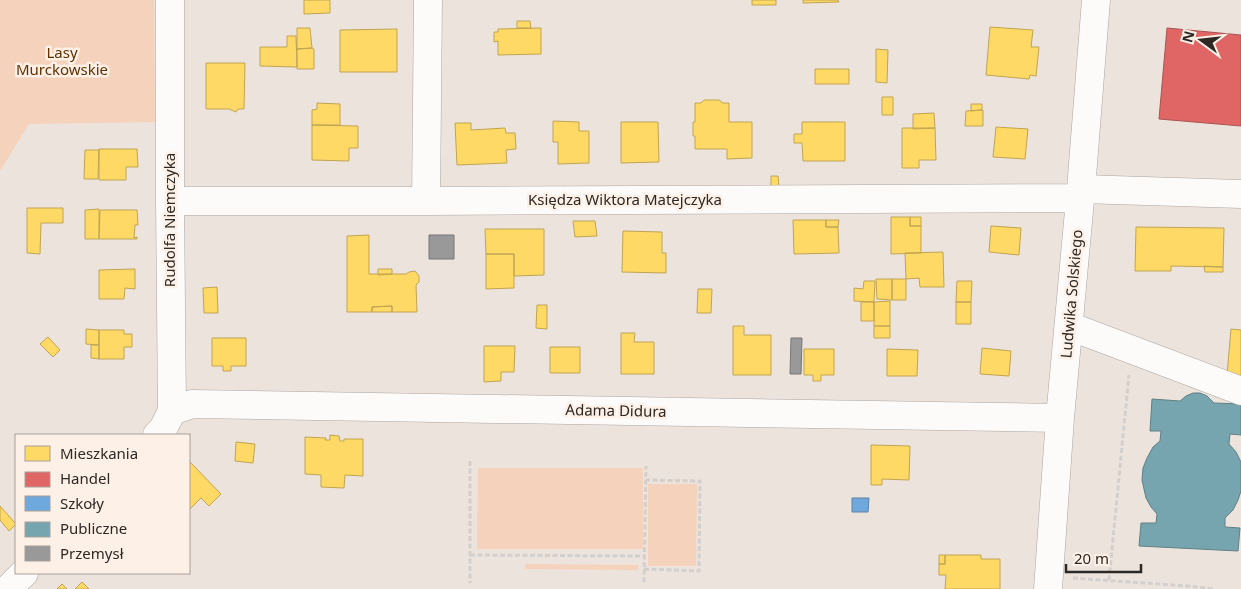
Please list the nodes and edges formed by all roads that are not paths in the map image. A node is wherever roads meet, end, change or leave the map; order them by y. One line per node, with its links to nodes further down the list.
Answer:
1 (170, 0): 6 (street, Rudolfa Niemczyka)
2 (428, 0): 7 (street)
3 (1096, 0): 4 (street, Ludwika Solskiego)
4 (1080, 193): 5 (street, Księdza Wiktora Matejczyka); 7 (street, Księdza Wiktora Matejczyka); 8 (street, Ludwika Solskiego)
5 (1241, 194)
6 (170, 201): 7 (street, Księdza Wiktora Matejczyka); 10 (street, Rudolfa Niemczyka)
7 (426, 201)
8 (1069, 326): 9 (street); 11 (street, Ludwika Solskiego)
9 (1241, 391)
10 (172, 411): 11 (street, Adama Didura); 12 (street)
11 (1060, 418): 14 (street, Ludwika Solskiego)
12 (157, 434)
13 (23, 574): 15 (street)
14 (1060, 583)
15 (8, 589)

